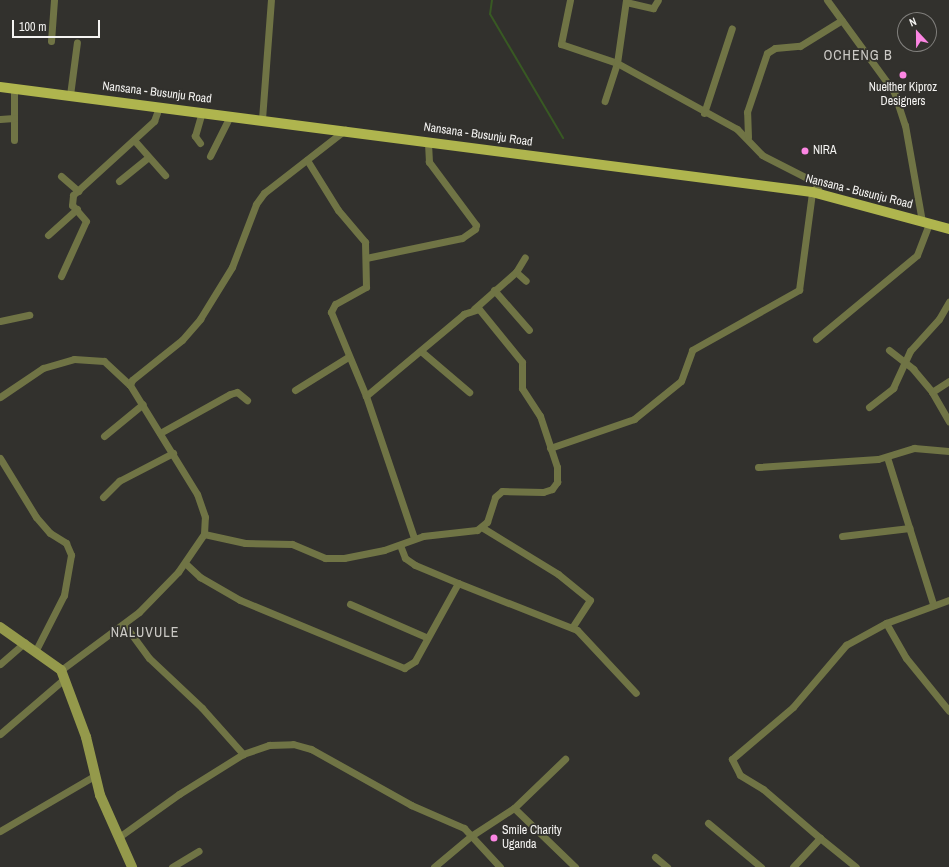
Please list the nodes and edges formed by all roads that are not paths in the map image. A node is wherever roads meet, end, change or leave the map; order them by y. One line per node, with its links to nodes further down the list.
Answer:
1 (54, 0): 9 (street)
2 (271, 0): 22 (street)
3 (570, 0): 11 (street)
4 (658, 0): 6 (street)
5 (827, 0): 7 (street)
6 (626, 1): 11 (street)
7 (842, 20): 24 (street); 38 (street)
8 (732, 28): 18 (street)
9 (51, 41)
10 (77, 42): 14 (street)
11 (617, 63): 15 (street); 18 (street)
12 (0, 87): 13 (main road, Nansana - Busunju Road)
13 (14, 89): 14 (main road, Nansana - Busunju Road); 20 (street)
14 (70, 96): 16 (main road, Nansana - Busunju Road)
15 (606, 102)
16 (159, 107): 17 (main road, Nansana - Busunju Road); 26 (street)
17 (202, 112): 19 (main road, Nansana - Busunju Road); 28 (street)
18 (704, 113): 24 (street)
19 (230, 116): 22 (main road, Nansana - Busunju Road); 29 (street)
20 (14, 118): 21 (street); 25 (street)
21 (0, 119)
22 (262, 119): 23 (main road, Nansana - Busunju Road)
23 (345, 130): 27 (main road, Nansana - Busunju Road); 31 (street)
24 (748, 137): 36 (street)
25 (14, 140)
26 (134, 140): 30 (street); 35 (street)
27 (428, 141): 36 (main road, Nansana - Busunju Road); 42 (street)
28 (200, 143)
29 (210, 156)
30 (149, 157): 32 (street); 34 (street)
31 (307, 160): 42 (street); 58 (street)
32 (165, 175)
33 (61, 176): 35 (street)
34 (119, 181)
35 (78, 191): 37 (street)
36 (816, 193): 38 (main road, Nansana - Busunju Road); 70 (street)
37 (77, 209): 40 (street); 44 (street)
38 (926, 222): 39 (main road, Nansana - Busunju Road); 52 (street)
39 (949, 229)
40 (48, 235)
41 (525, 256): 43 (street)
42 (366, 258): 55 (street)
43 (516, 272): 45 (street); 46 (street)
44 (61, 276)
45 (526, 281)
46 (494, 290): 48 (street); 51 (street)
47 (949, 302): 56 (street)
48 (474, 309): 54 (street); 70 (street)
49 (29, 315): 50 (street)
50 (0, 321)
51 (529, 330)
52 (816, 339)
53 (889, 350): 56 (street)
54 (422, 352): 60 (street); 62 (street)
55 (348, 357): 59 (street); 62 (street)
56 (907, 362): 61 (street); 66 (street)
57 (949, 381): 61 (street)
58 (130, 385): 63 (street); 65 (street)
59 (296, 390)
60 (469, 392)
61 (932, 392): 67 (street)
62 (366, 396): 81 (street)
63 (0, 397)
64 (247, 400): 68 (street)
65 (143, 404): 68 (street); 69 (street)
66 (869, 408)
67 (948, 418)
68 (160, 433): 72 (street)
69 (104, 436)
70 (550, 448): 77 (street)
71 (949, 451): 73 (street)
72 (173, 453): 76 (street); 79 (street)
73 (887, 457): 75 (street); 78 (street)
74 (0, 458): 94 (street)
75 (758, 467)
76 (103, 497)
77 (483, 528): 81 (street); 91 (street)
78 (910, 528): 80 (street); 87 (street)
79 (204, 534): 82 (street); 83 (street)
80 (842, 536)
81 (414, 538): 82 (street)
82 (400, 545): 84 (street)
83 (185, 562): 89 (street); 92 (street)
84 (458, 584): 91 (street); 92 (street)
85 (949, 600): 87 (street)
86 (350, 604): 92 (street)
87 (933, 604): 88 (street)
88 (886, 623): 98 (street); 108 (street)
89 (124, 624): 96 (street); 100 (street)
90 (0, 627): 93 (street)
91 (572, 628): 97 (street)
92 (426, 637)
93 (26, 642): 94 (street); 95 (street)
94 (36, 650): 96 (street)
95 (0, 664)
96 (62, 674): 99 (street); 102 (street)
97 (636, 693)
98 (949, 711)
99 (0, 734)
100 (243, 754): 106 (street); 107 (street)
101 (565, 759): 103 (street)
102 (94, 776): 105 (street); 107 (street)
103 (514, 808): 106 (street); 115 (street)
104 (708, 823): 117 (street)
105 (0, 831)
106 (471, 836): 113 (street); 114 (street)
107 (119, 837): 111 (street)
108 (820, 838): 118 (street); 119 (street)
109 (199, 851): 112 (street)
110 (655, 857): 116 (street)
111 (132, 867)
112 (172, 867)
113 (434, 867)
114 (500, 867)
115 (575, 867)
116 (667, 867)
117 (761, 867)
118 (793, 867)
119 (856, 867)

